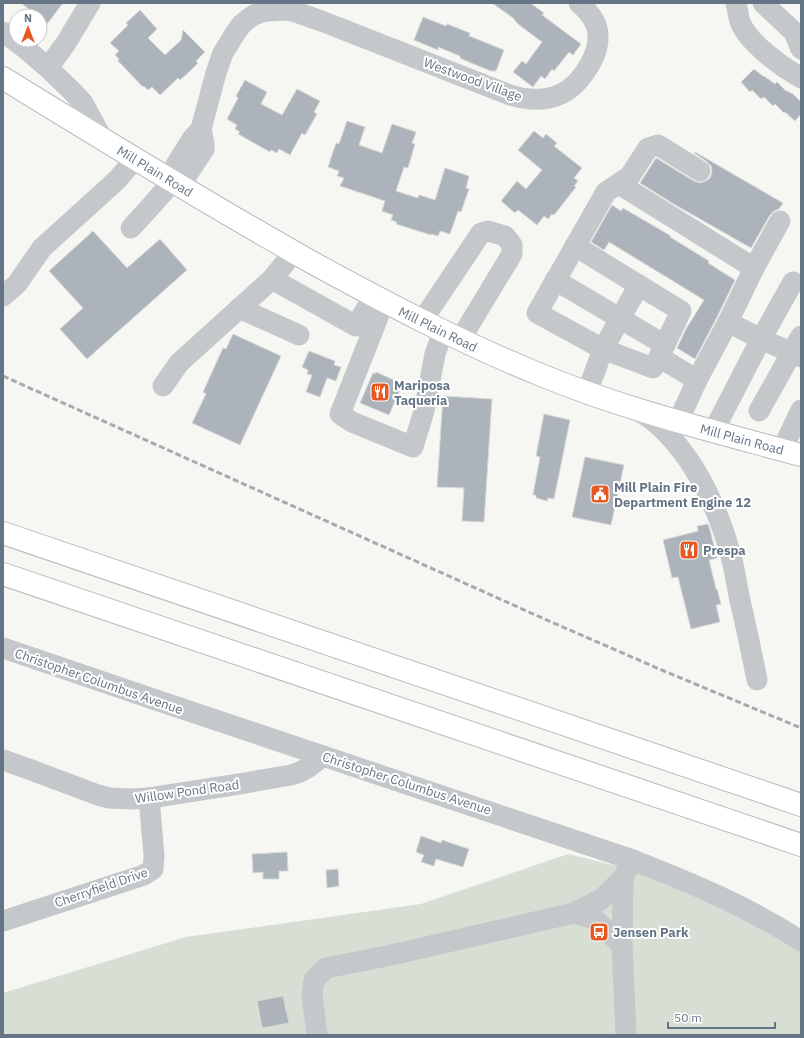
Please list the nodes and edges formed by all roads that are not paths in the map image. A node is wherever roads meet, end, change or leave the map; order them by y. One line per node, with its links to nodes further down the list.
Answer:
1 (90, 3): 8 (street)
2 (579, 3): 5 (street, Westwood Village)
3 (736, 3): 10 (street)
4 (763, 3): 7 (street)
5 (306, 9): 14 (street, Westwood Village)
6 (3, 32): 8 (street, Mill Plain Road)
7 (801, 49)
8 (48, 68): 11 (street, Mill Plain Road)
9 (3, 78): 11 (main road, Mill Plain Road)
10 (801, 78)
11 (103, 140): 12 (main road, Mill Plain Road)
12 (135, 159): 14 (main road, Mill Plain Road); 25 (street)
13 (700, 171): 15 (street)
14 (172, 182): 17 (street); 19 (main road, Mill Plain Road)
15 (619, 184): 18 (street); 20 (street)
16 (780, 221): 20 (street)
17 (131, 228)
18 (575, 246): 22 (street); 24 (street)
19 (294, 252): 21 (street); 26 (main road, Mill Plain Road)
20 (754, 268): 30 (street)
21 (272, 279): 26 (street); 27 (street)
22 (555, 280): 28 (street); 34 (street)
23 (793, 282): 33 (street)
24 (639, 285): 28 (street); 36 (street)
25 (3, 296)
26 (379, 299): 29 (main road, Mill Plain Road); 32 (street)
27 (239, 308): 31 (street); 38 (street)
28 (620, 319): 34 (street); 36 (street)
29 (422, 322): 32 (main road, Mill Plain Road); 32 (street)
30 (728, 322): 33 (street); 37 (street)
31 (299, 334)
32 (452, 336): 39 (main road, Mill Plain Road)
33 (761, 339): 35 (street); 44 (street)
34 (603, 349): 36 (street); 39 (street)
35 (798, 349): 41 (street)
36 (662, 351): 37 (street)
37 (697, 380): 43 (street)
38 (163, 386)
39 (588, 394): 40 (main road, Mill Plain Road)
40 (638, 410): 43 (main road, Mill Plain Road); 49 (street)
41 (759, 410)
42 (801, 410): 45 (street)
43 (678, 422): 44 (main road, Mill Plain Road)
44 (713, 432): 45 (main road, Mill Plain Road)
45 (791, 453)
46 (3, 533): 53 (main road)
47 (3, 574): 54 (main road)
48 (3, 648): 50 (street, Christopher Columbus Avenue)
49 (757, 680)
50 (323, 756): 52 (street, Willow Pond Road); 55 (street, Christopher Columbus Avenue)
51 (3, 760): 52 (street, Willow Pond Road)
52 (149, 798): 58 (street, Cherryfield Drive)
53 (801, 805)
54 (801, 845)
55 (633, 860): 56 (street); 59 (street, Christopher Columbus Avenue)
56 (623, 878): 57 (street); 60 (street)
57 (574, 913): 60 (street); 61 (street)
58 (3, 921)
59 (801, 941)
60 (622, 945): 62 (street)
61 (317, 1035)
62 (626, 1035)

